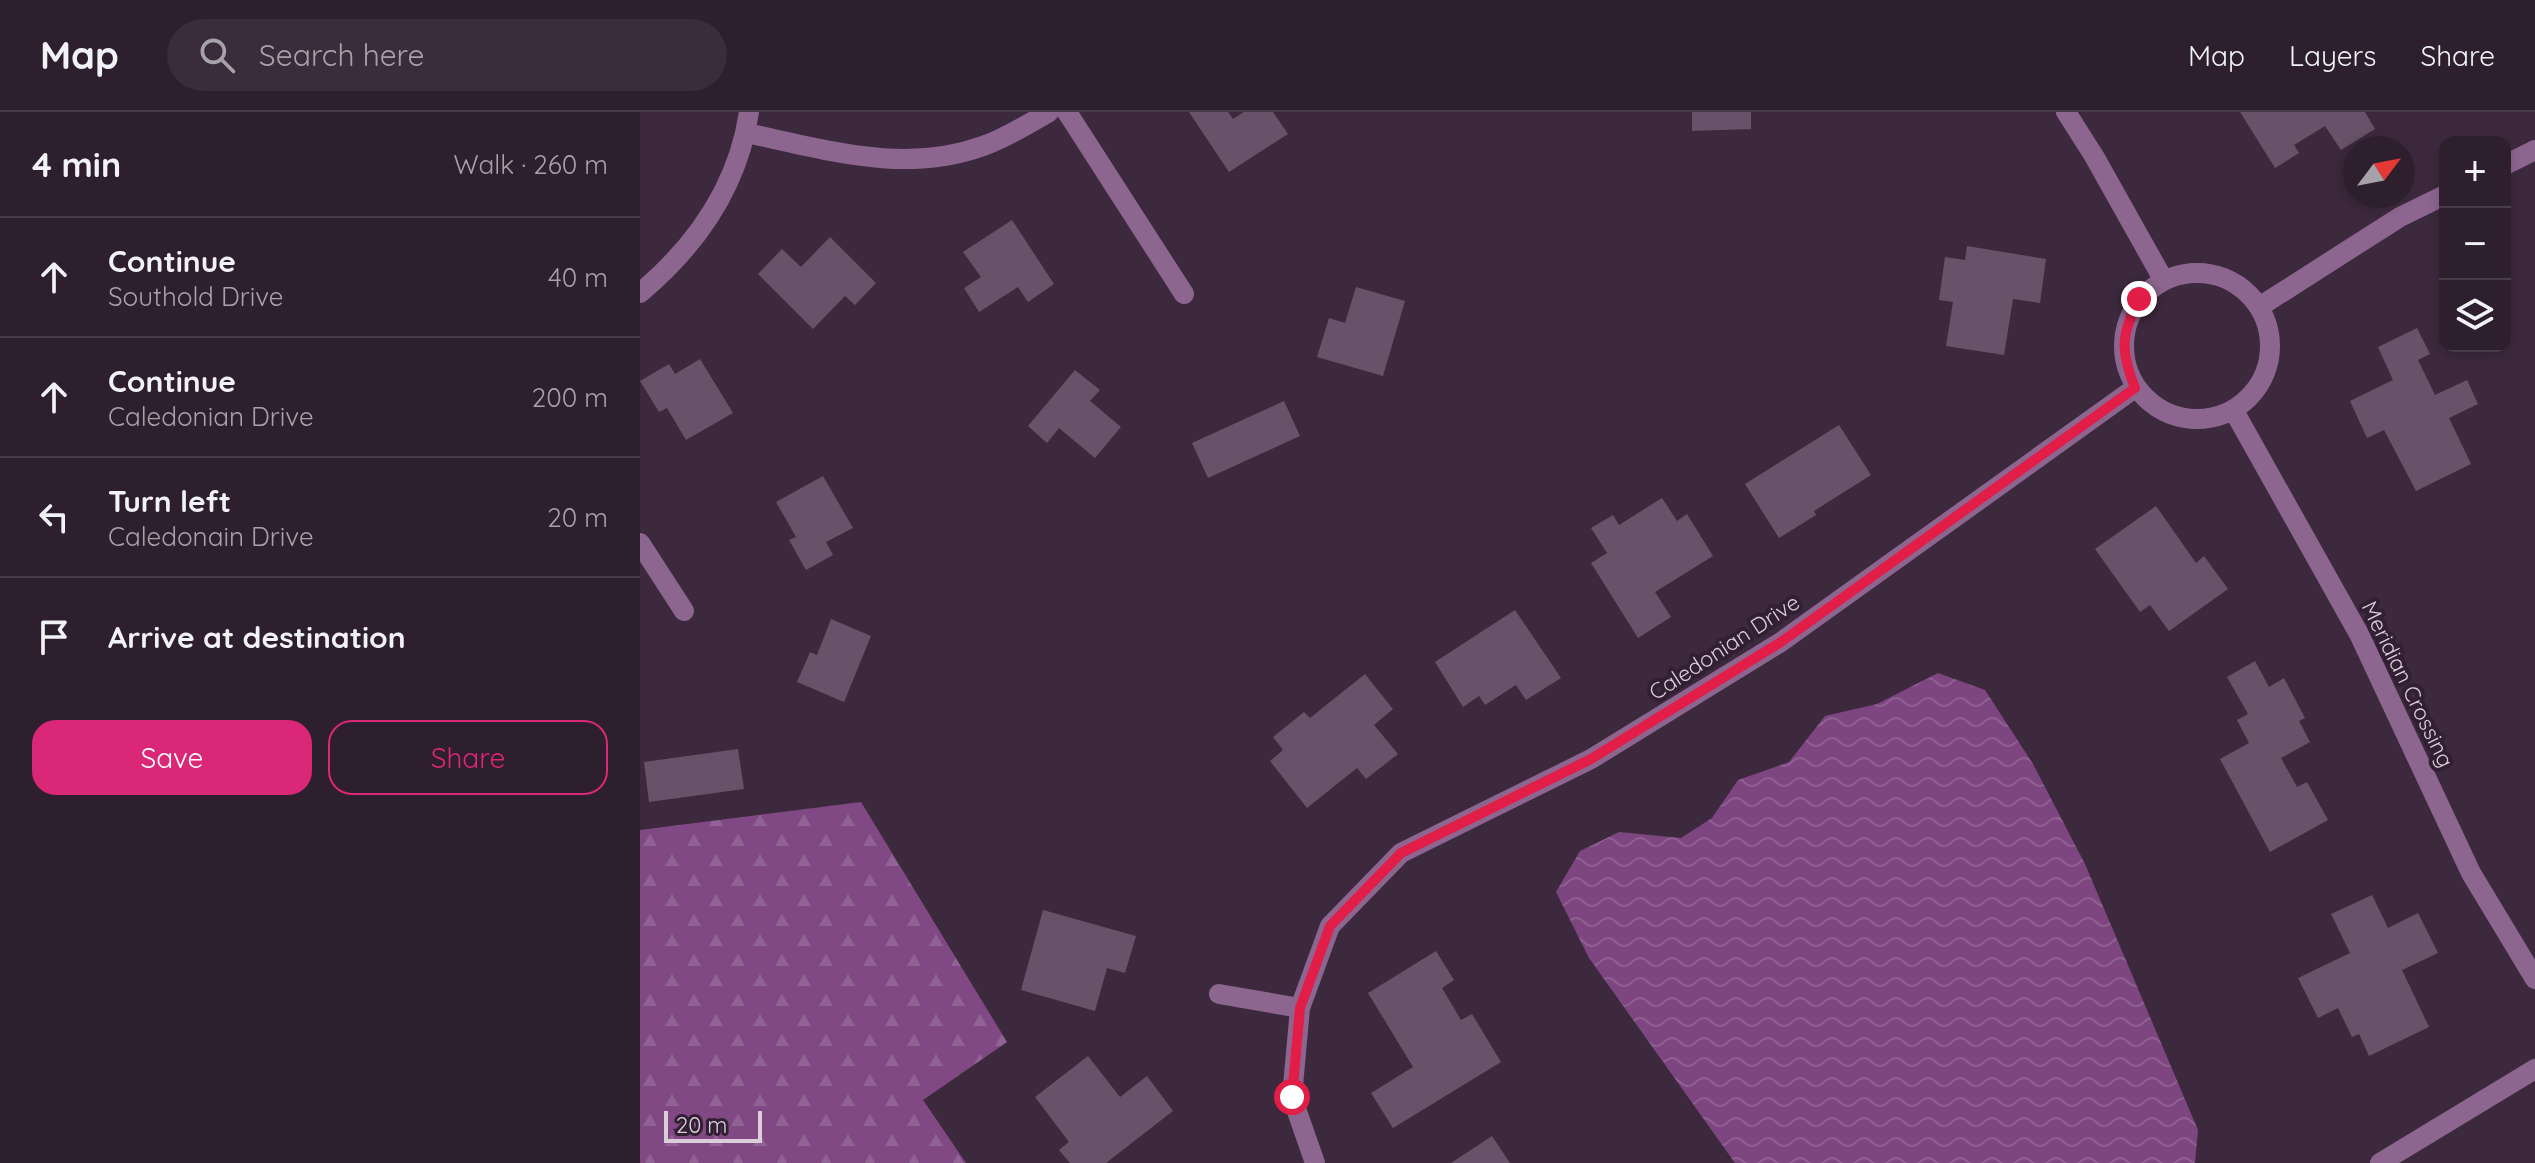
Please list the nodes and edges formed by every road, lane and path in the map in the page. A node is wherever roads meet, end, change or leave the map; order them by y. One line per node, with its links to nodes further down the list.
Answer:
1 (1049, 112): 4 (street)
2 (1067, 112): 10 (street)
3 (2066, 112): 8 (street)
4 (747, 122): 9 (street)
5 (2535, 150): 6 (street)
6 (2511, 162)
7 (2439, 198): 11 (street)
8 (2163, 279): 11 (street); 12 (street)
9 (640, 293)
10 (1184, 294)
11 (2259, 307): 13 (street)
12 (2135, 388): 13 (street); 18 (street, Caledonian Drive)
13 (2234, 411): 16 (street, Meridian Crossing)
14 (640, 543): 15 (street)
15 (684, 611)
16 (2535, 979)
17 (1219, 994): 18 (street)
18 (1300, 1008): 20 (street)
19 (2535, 1069): 21 (street)
20 (1315, 1163)
21 (2380, 1163)

